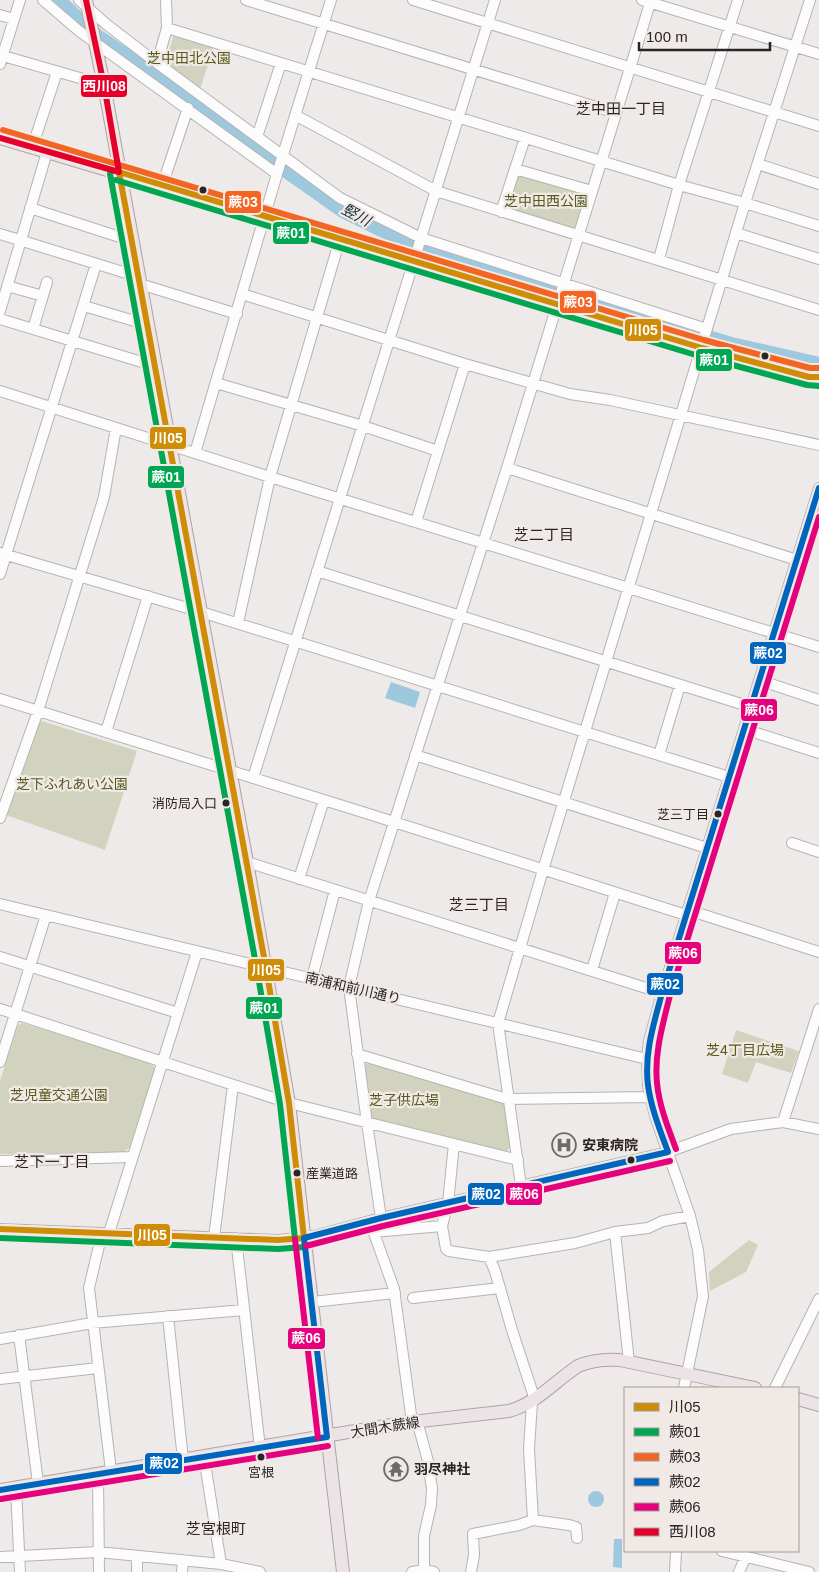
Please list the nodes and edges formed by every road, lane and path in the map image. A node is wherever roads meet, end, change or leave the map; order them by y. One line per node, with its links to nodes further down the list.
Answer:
1 (20, 0): 13 (street)
2 (43, 0): 18 (street)
3 (166, 0): 16 (street)
4 (246, 0): 15 (street)
5 (331, 0): 15 (street)
6 (413, 0): 14 (street)
7 (495, 0): 14 (street)
8 (738, 0): 17 (street)
9 (810, 0): 19 (street)
10 (648, 1): 17 (street); 24 (street)
11 (84, 3): 18 (main road); 22 (street)
12 (0, 15): 13 (street)
13 (14, 19): 21 (street)
14 (488, 23): 24 (street); 25 (street)
15 (323, 24): 25 (street); 27 (street)
16 (167, 28): 22 (street); 23 (street)
17 (730, 28): 19 (street); 29 (street)
18 (95, 42): 28 (main road); 30 (street)
19 (795, 47): 20 (street); 31 (street)
20 (819, 54)
21 (1, 58): 26 (street)
22 (157, 63): 36 (street)
23 (281, 63): 27 (street); 36 (street)
24 (630, 67): 29 (street); 32 (street)
25 (473, 70): 32 (street); 34 (street)
26 (56, 72): 28 (street); 39 (street)
27 (309, 72): 33 (street); 34 (street)
28 (104, 85): 45 (main road)
29 (709, 92): 31 (street); 48 (street)
30 (188, 108): 46 (street); 49 (street)
31 (775, 112): 35 (street); 43 (street)
32 (616, 113): 42 (street)
33 (296, 116): 41 (street); 50 (street)
34 (458, 116): 38 (street); 50 (street)
35 (819, 126)
36 (257, 136): 41 (street)
37 (0, 138): 39 (main road)
38 (525, 138): 42 (street); 44 (street)
39 (32, 148): 40 (main road)
40 (47, 152): 45 (main road); 53 (street)
41 (282, 158): 46 (street); 62 (street)
42 (602, 161): 48 (street); 51 (street)
43 (758, 164): 47 (street); 52 (street)
44 (515, 169): 51 (street); 54 (street)
45 (119, 172): 49 (main road); 63 (main road)
46 (277, 172): 55 (street)
47 (819, 184)
48 (679, 185): 52 (street); 65 (street)
49 (162, 186): 55 (main road)
50 (436, 191): 54 (street); 62 (street)
51 (592, 192): 59 (street)
52 (745, 203): 56 (street); 57 (street)
53 (30, 208): 61 (street); 63 (street)
54 (501, 212): 59 (street)
55 (264, 217): 60 (main road); 73 (street)
56 (819, 226)
57 (736, 233): 66 (street); 69 (street)
58 (0, 234): 61 (street)
59 (578, 236): 65 (street); 72 (street)
60 (340, 239): 64 (main road); 80 (street)
61 (21, 240): 67 (street); 71 (street)
62 (420, 240): 64 (street); 72 (street)
63 (132, 241): 68 (main road)
64 (415, 258): 75 (main road); 86 (street)
65 (659, 259): 69 (street)
66 (819, 259)
67 (96, 264): 68 (street); 76 (street)
68 (140, 280): 79 (street); 82 (main road)
69 (722, 280): 77 (street); 84 (street)
70 (47, 282): 74 (street)
71 (7, 286): 74 (street); 78 (street)
72 (562, 286): 75 (street); 84 (street)
73 (242, 294): 79 (street); 80 (street)
74 (43, 296): 83 (street)
75 (558, 303): 87 (main road); 92 (street)
76 (84, 306): 82 (street); 85 (street)
77 (819, 310)
78 (0, 311)
79 (236, 314): 91 (street)
80 (317, 318): 86 (street); 94 (street)
81 (0, 319): 83 (street)
82 (148, 324): 89 (main road)
83 (33, 329): 85 (street)
84 (706, 331): 87 (street)
85 (73, 341): 89 (street); 95 (street)
86 (390, 341): 88 (street); 97 (street)
87 (702, 346): 90 (main road); 96 (street)
88 (465, 364): 92 (street); 101 (street)
89 (155, 366): 99 (main road)
90 (819, 377)
91 (216, 383): 94 (street); 102 (street)
92 (533, 383): 96 (street); 103 (street)
93 (0, 391): 95 (street)
94 (291, 406): 97 (street); 104 (street)
95 (53, 408): 98 (street); 110 (street)
96 (681, 415): 100 (street); 107 (street)
97 (363, 426): 101 (street); 106 (street)
98 (116, 428): 99 (street); 114 (street)
99 (169, 444): 102 (street); 117 (main road)
100 (819, 445)
101 (438, 451): 108 (street)
102 (195, 453): 104 (street)
103 (507, 468): 107 (street); 109 (street)
104 (270, 477): 106 (street); 119 (street)
105 (819, 488): 111 (street)
106 (339, 498): 108 (street); 112 (street)
107 (651, 514): 111 (street); 115 (street)
108 (416, 522): 109 (street)
109 (483, 543): 115 (street); 118 (street)
110 (3, 554): 113 (street); 114 (street)
111 (797, 560): 120 (street)
112 (317, 571): 118 (street); 121 (street)
113 (0, 574)
114 (80, 577): 116 (street); 130 (street)
115 (628, 588): 120 (street); 123 (street)
116 (148, 596): 117 (street); 132 (street)
117 (200, 612): 119 (street); 137 (main road)
118 (460, 616): 123 (street); 126 (street)
119 (238, 624): 121 (street)
120 (774, 633): 122 (street); 124 (street)
121 (295, 641): 126 (street); 139 (street)
122 (819, 647)
123 (606, 662): 125 (street); 133 (street)
124 (759, 680): 128 (street); 129 (street)
125 (680, 685): 129 (street); 136 (street)
126 (438, 686): 133 (street); 135 (street)
127 (0, 699): 130 (street)
128 (819, 700)
129 (751, 707): 131 (street)
130 (38, 711): 132 (street); 142 (street)
131 (744, 729): 134 (street); 138 (street)
132 (106, 732): 137 (street)
133 (585, 732): 136 (street); 141 (street)
134 (819, 753)
135 (416, 755): 141 (street); 143 (street)
136 (659, 755): 138 (street)
137 (230, 770): 139 (street); 147 (main road)
138 (729, 777): 145 (street)
139 (253, 778): 140 (street)
140 (324, 800): 143 (street); 149 (street)
141 (563, 802): 145 (street); 148 (street)
142 (0, 818)
143 (394, 822): 148 (street); 152 (street)
144 (792, 843): 146 (street)
145 (707, 848): 154 (street)
146 (819, 852)
147 (247, 862): 149 (street); 161 (main road)
148 (543, 870): 151 (street); 156 (street)
149 (299, 879): 150 (street)
150 (334, 890): 152 (street); 163 (street)
151 (616, 893): 154 (street); 162 (street)
152 (369, 901): 156 (street); 164 (street)
153 (0, 904): 155 (street, 南浦和前川通り)
154 (687, 912): 158 (street); 165 (street)
155 (46, 915): 157 (street, 南浦和前川通り); 160 (street)
156 (520, 947): 162 (street); 170 (street)
157 (197, 952): 161 (street, 南浦和前川通り); 169 (street)
158 (819, 952)
159 (0, 957): 160 (street)
160 (30, 967): 168 (street); 169 (street)
161 (266, 968): 163 (street, 南浦和前川通り); 178 (main road)
162 (592, 970): 165 (street)
163 (312, 978): 164 (street, 南浦和前川通り)
164 (349, 987): 170 (street, 南浦和前川通り); 171 (street)
165 (662, 993): 172 (street)
166 (0, 1009): 168 (street)
167 (819, 1009): 179 (street)
168 (15, 1014): 173 (street); 174 (street)
169 (178, 1014): 174 (street)
170 (498, 1023): 172 (street, 南浦和前川通り); 177 (street)
171 (358, 1054): 177 (street); 180 (street)
172 (647, 1059): 176 (street)
173 (0, 1062)
174 (162, 1062): 175 (street); 184 (street)
175 (233, 1085): 178 (street); 197 (street)
176 (650, 1097): 177 (street); 183 (street)
177 (508, 1099): 185 (street)
178 (288, 1102): 180 (street); 199 (main road)
179 (783, 1122): 181 (street); 183 (street)
180 (366, 1123): 182 (street); 190 (street)
181 (819, 1129)
182 (454, 1144): 185 (street); 188 (street)
183 (668, 1152): 187 (street); 189 (street)
184 (132, 1157): 186 (street); 196 (street)
185 (518, 1160): 187 (street)
186 (0, 1161)
187 (521, 1186): 188 (street)
188 (448, 1203): 190 (street); 192 (street)
189 (690, 1216): 195 (street); 213 (street)
190 (382, 1218): 191 (street)
191 (370, 1222): 194 (street); 199 (street)
192 (442, 1226): 194 (street); 200 (street)
193 (0, 1229): 196 (street)
194 (374, 1232): 202 (street)
195 (615, 1232): 200 (street); 211 (street)
196 (106, 1233): 197 (street); 208 (street)
197 (214, 1238): 198 (street)
198 (236, 1238): 199 (street); 206 (street)
199 (304, 1238): 205 (main road)
200 (489, 1257): 201 (street)
201 (500, 1288): 203 (street); 220 (street)
202 (395, 1293): 205 (street); 222 (street)
203 (413, 1298)
204 (819, 1299): 218 (street)
205 (312, 1302): 223 (main road)
206 (244, 1310): 207 (street); 224 (street)
207 (168, 1316): 208 (street); 226 (street)
208 (92, 1323): 209 (street); 212 (street)
209 (20, 1335): 210 (street); 214 (street)
210 (0, 1339)
211 (629, 1362): 213 (main road, 大間木蕨線); 220 (main road, 大間木蕨線)
212 (98, 1368): 214 (street); 227 (street)
213 (688, 1373): 216 (street); 217 (main road, 大間木蕨線)
214 (25, 1377): 215 (street); 229 (street)
215 (0, 1380)
216 (684, 1387)
217 (751, 1387)
218 (775, 1387)
219 (799, 1399): 221 (main road)
220 (533, 1401): 222 (main road, 大間木蕨線); 232 (street)
221 (819, 1405)
222 (415, 1422): 223 (main road, 大間木蕨線); 243 (street)
223 (327, 1437): 224 (main road, 大間木蕨線); 249 (main road)
224 (260, 1448): 225 (main road, 大間木蕨線)
225 (204, 1457): 226 (main road, 大間木蕨線); 242 (street)
226 (183, 1460): 227 (main road, 大間木蕨線)
227 (111, 1471): 228 (main road, 大間木蕨線)
228 (98, 1474): 229 (main road, 大間木蕨線); 234 (street)
229 (38, 1483): 230 (main road, 大間木蕨線)
230 (16, 1488): 231 (main road, 大間木蕨線); 237 (street)
231 (0, 1490)
232 (534, 1520): 233 (street); 251 (street)
233 (577, 1538)
234 (98, 1552): 237 (street); 238 (street); 245 (street)
235 (676, 1552): 252 (street)
236 (725, 1552): 240 (street)
237 (20, 1555): 239 (street); 244 (street)
238 (137, 1556): 241 (street); 246 (street)
239 (0, 1557)
240 (745, 1558): 253 (street); 254 (street)
241 (183, 1560): 242 (street); 247 (street)
242 (221, 1564): 248 (street)
243 (429, 1571): 250 (street)
244 (20, 1572)
245 (100, 1572)
246 (137, 1572)
247 (182, 1572)
248 (260, 1572)
249 (344, 1572)
250 (412, 1572)
251 (471, 1572)
252 (675, 1572)
253 (739, 1572)
254 (809, 1572)

